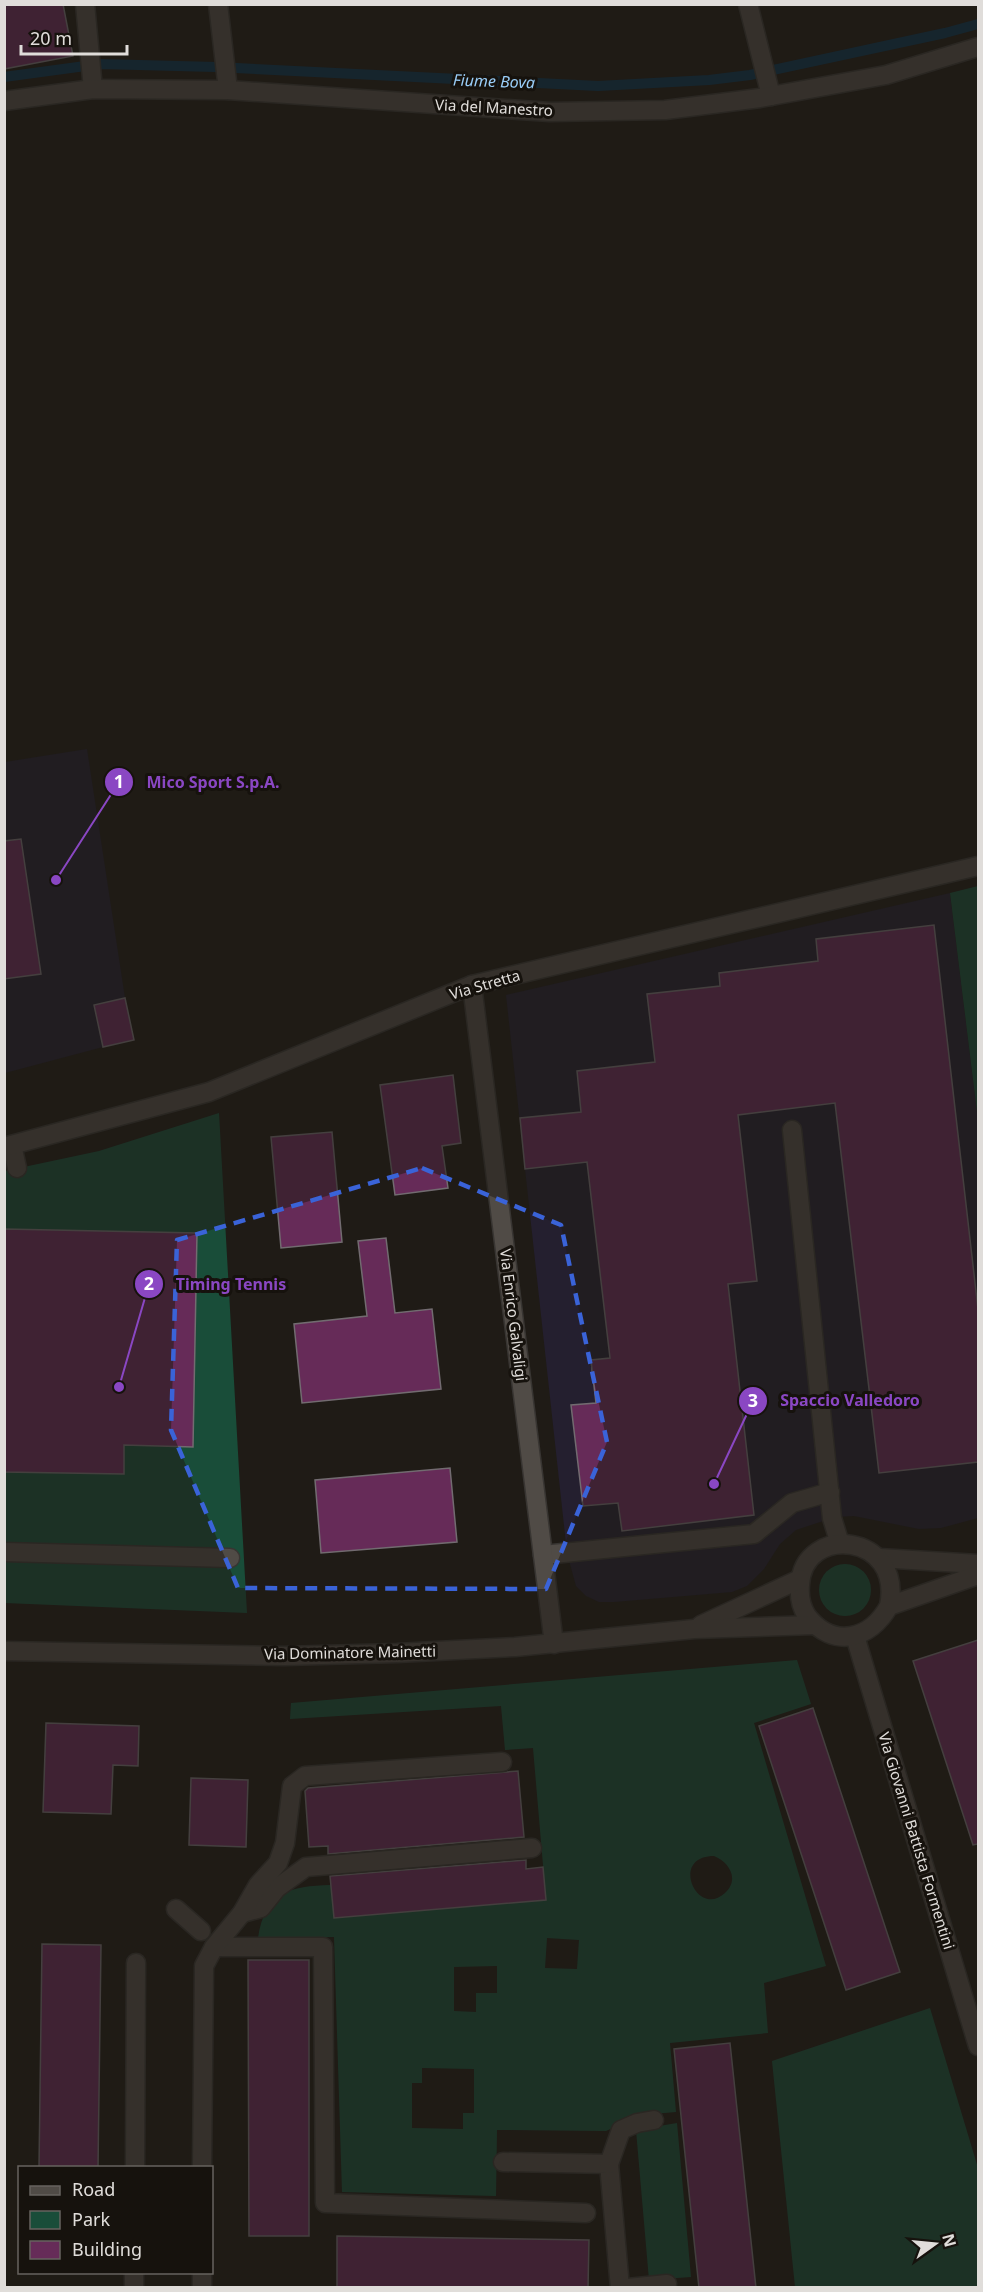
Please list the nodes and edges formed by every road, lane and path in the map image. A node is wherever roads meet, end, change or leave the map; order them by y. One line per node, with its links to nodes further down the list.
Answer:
1 (85, 4): 6 (street)
2 (218, 4): 5 (street)
3 (748, 4): 7 (street)
4 (978, 47): 7 (street, Via del Manestro)
5 (227, 83): 6 (street, Via del Manestro); 7 (street, Via del Manestro)
6 (93, 84): 8 (street, Via del Manestro)
7 (771, 96)
8 (4, 101)
9 (978, 867): 10 (street, Via Stretta)
10 (472, 985): 12 (street, Via Stretta); 17 (street, Via Enrico Galvaligi)
11 (792, 1130): 14 (street)
12 (8, 1146): 13 (street)
13 (17, 1168)
14 (830, 1492): 15 (street); 17 (street)
15 (840, 1544): 19 (street); 22 (street)
16 (4, 1552): 18 (street)
17 (543, 1555): 27 (street, Via Enrico Galvaligi)
18 (230, 1558)
19 (879, 1558): 20 (street); 23 (street)
20 (978, 1564)
21 (978, 1575): 23 (street)
22 (800, 1579): 24 (street); 25 (street, Via Dominatore Mainetti)
23 (889, 1606): 26 (street)
24 (814, 1625): 25 (street, Via Dominatore Mainetti); 26 (street, Via Dominatore Mainetti)
25 (694, 1629): 27 (street, Via Dominatore Mainetti)
26 (855, 1636): 36 (street, Via Giovanni Battista Formentini)
27 (554, 1644): 28 (street, Via Dominatore Mainetti)
28 (4, 1651)
29 (502, 1762): 32 (street)
30 (532, 1848): 32 (street)
31 (176, 1909): 33 (street)
32 (242, 1913): 34 (street)
33 (201, 1931)
34 (214, 1947): 41 (street); 42 (street)
35 (136, 1963): 40 (street)
36 (978, 2046)
37 (654, 2120): 39 (street)
38 (503, 2162): 39 (street)
39 (609, 2164): 44 (street)
40 (135, 2166)
41 (202, 2166)
42 (586, 2213)
43 (668, 2284): 45 (street)
44 (620, 2288)
45 (628, 2288)

